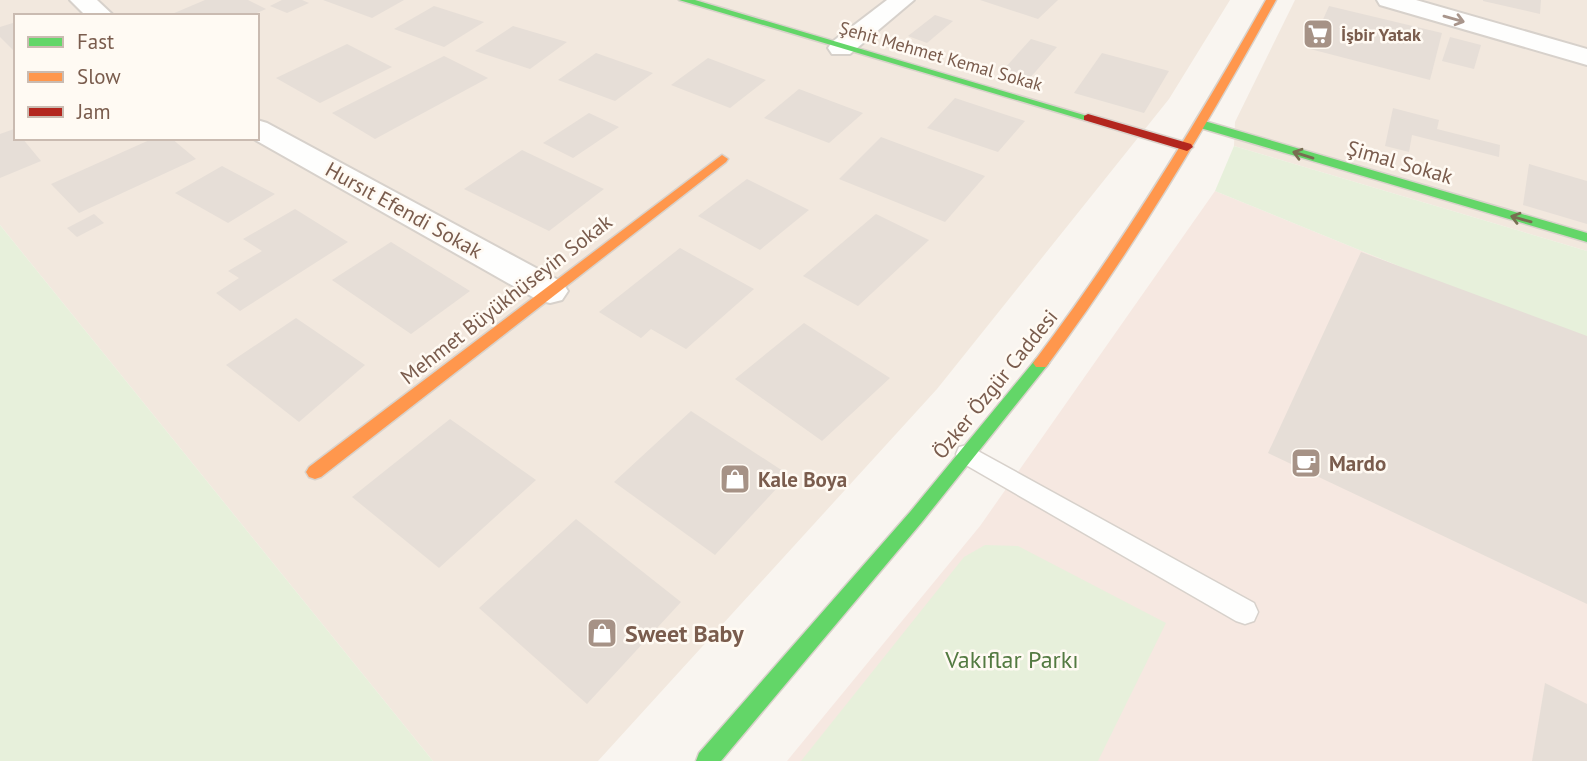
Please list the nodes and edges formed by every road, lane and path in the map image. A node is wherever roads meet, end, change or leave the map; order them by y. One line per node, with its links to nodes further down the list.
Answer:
1 (82, 0): 6 (street)
2 (684, 0): 7 (street, Şehit Mehmet Kemal Sokak)
3 (901, 0): 7 (street)
4 (1271, 0): 9 (street, Özker Özgür Caddesi)
5 (1389, 0): 8 (street, one-way to 8)
6 (100, 14)
7 (841, 48): 11 (street, Şehit Mehmet Kemal Sokak)
8 (1587, 57)
9 (1201, 124): 11 (street, Özker Özgür Caddesi); 13 (street, Şimal Sokak, one-way to 9)
10 (259, 130): 14 (street, Hursıt Efendi Sokak)
11 (1187, 147): 15 (street, Özker Özgür Caddesi)
12 (722, 159): 14 (street, Mehmet Büyükhüseyin Sokak)
13 (1587, 238)
14 (550, 291): 16 (street, Mehmet Büyükhüseyin Sokak)
15 (967, 454): 17 (lane); 18 (street, Özker Özgür Caddesi)
16 (315, 472)
17 (1245, 612)
18 (707, 761)

